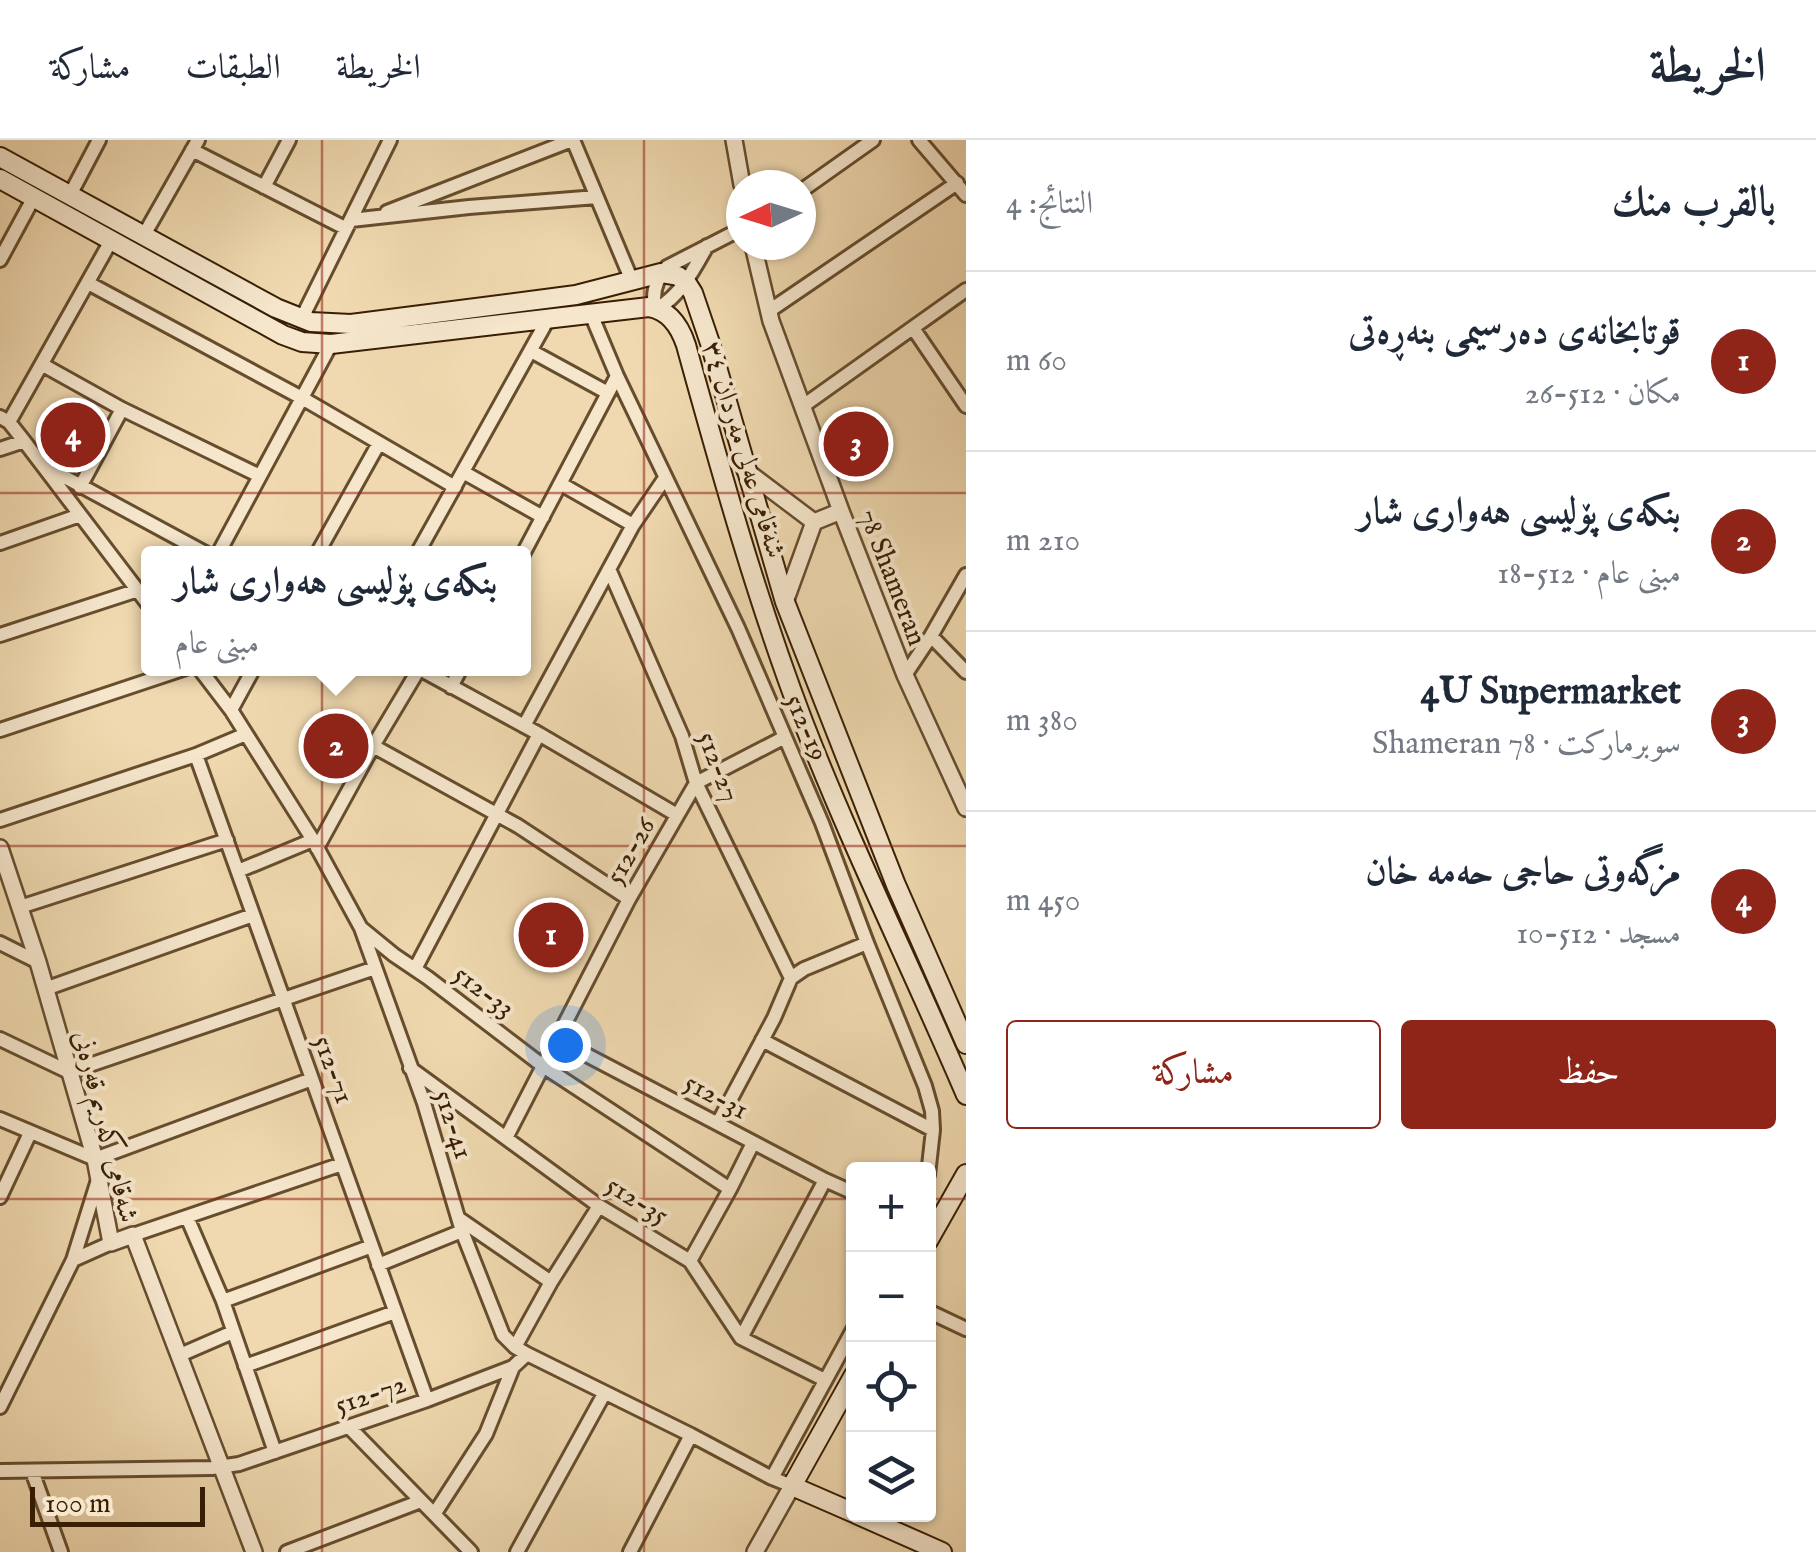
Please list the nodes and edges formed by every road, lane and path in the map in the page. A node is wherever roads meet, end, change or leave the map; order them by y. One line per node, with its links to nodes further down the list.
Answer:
1 (99, 140): 16 (street)
2 (288, 140): 14 (street)
3 (390, 140): 21 (street)
4 (573, 140): 13 (street); 18 (street)
5 (734, 140): 10 (street)
6 (873, 140): 12 (street)
7 (919, 140): 15 (street)
8 (195, 145): 14 (street); 22 (street)
9 (0, 157): 16 (main road)
10 (739, 170)
11 (0, 178): 17 (main road)
12 (816, 180)
13 (462, 183): 19 (street); 20 (street)
14 (264, 187): 21 (street)
15 (962, 189): 35 (street)
16 (70, 195): 22 (main road)
17 (34, 196): 24 (main road); 26 (street)
18 (597, 197): 19 (street); 29 (street)
19 (469, 206): 20 (street)
20 (375, 216): 21 (street)
21 (348, 224): 38 (street)
22 (144, 236): 38 (main road)
23 (726, 237): 25 (street)
24 (112, 239): 31 (street); 40 (main road)
25 (708, 246): 28 (street); 30 (street)
26 (0, 260)
27 (757, 260): 35 (street, 78 Shameran)
28 (660, 273): 29 (main road); 30 (main road); 34 (street)
29 (632, 281): 33 (main road)
30 (686, 282): 34 (street); 54 (main road, شەقامی عەلی مەردان ٣٤)
31 (88, 283): 42 (street); 45 (street)
32 (966, 290): 39 (street)
33 (576, 295): 36 (main road); 38 (main road)
34 (656, 308): 36 (main road); 125 (main road, شەقامی عەلی مەردان ٣٤)
35 (769, 311): 46 (street, 78 Shameran)
36 (584, 315): 37 (main road); 43 (street, 512-19)
37 (548, 319): 40 (main road); 41 (street)
38 (301, 320)
39 (913, 328): 46 (street); 47 (street)
40 (331, 344): 45 (street)
41 (532, 351): 44 (street); 55 (street)
42 (43, 364): 48 (street); 49 (street)
43 (617, 376): 44 (street); 57 (street, 512-19)
44 (608, 392): 58 (street)
45 (302, 398): 51 (street); 56 (street)
46 (803, 406): 61 (street, 78 Shameran)
47 (966, 406)
48 (122, 410): 56 (street); 59 (street)
49 (4, 419): 50 (street)
50 (24, 441): 52 (street); 53 (street)
51 (378, 443): 60 (street); 69 (street)
52 (0, 449)
53 (41, 464): 59 (street); 62 (street)
54 (745, 470): 64 (street); 76 (main road, شەقامی عەلی مەردان ٣٤)
55 (463, 472): 60 (street); 63 (street)
56 (260, 476): 68 (street)
57 (665, 478): 65 (street); 93 (street, 512-19)
58 (561, 484): 63 (street); 65 (street)
59 (80, 486): 67 (street)
60 (455, 487): 70 (street)
61 (841, 510): 64 (street); 80 (street, 78 Shameran)
62 (80, 515): 66 (street); 74 (street)
63 (543, 517): 71 (street)
64 (814, 522): 76 (street)
65 (633, 525): 72 (street)
66 (0, 544)
67 (192, 546)
68 (222, 546)
69 (321, 546)
70 (422, 546)
71 (527, 546)
72 (610, 569): 89 (street); 96 (street, 512-27)
73 (966, 575): 78 (street)
74 (138, 590): 75 (street); 77 (street)
75 (141, 594)
76 (784, 602): 120 (main road, شەقامی عەلی مەردان ٣٤)
77 (0, 635)
78 (930, 636): 79 (street); 80 (street)
79 (966, 672)
80 (905, 675): 97 (street, 78 Shameran)
81 (162, 676): 90 (street)
82 (205, 676): 88 (street, 512-41)
83 (250, 676): 88 (street)
84 (415, 676): 94 (street)
85 (431, 676): 87 (street)
86 (457, 676): 87 (street)
87 (451, 687): 89 (street)
88 (231, 710): 91 (street, 512-41)
89 (524, 726): 92 (street)
90 (0, 730)
91 (246, 734): 95 (street); 102 (street, 512-41)
92 (539, 734): 98 (street); 99 (street)
93 (785, 737): 96 (street); 110 (street, 512-19)
94 (373, 746): 98 (street); 102 (street)
95 (196, 755): 100 (street); 101 (street, 512-71)
96 (696, 783): 99 (street, 512-26); 114 (street, 512-27)
97 (965, 804)
98 (496, 814): 105 (street); 113 (street)
99 (678, 815): 105 (street, 512-26)
100 (0, 820)
101 (226, 840): 104 (street, 512-71); 106 (street)
102 (314, 844): 104 (street); 108 (street, 512-41)
103 (0, 848): 106 (street, شەقامی کەریم قەرەنی)
104 (238, 870): 107 (street, 512-71)
105 (630, 899): 118 (street, 512-26)
106 (20, 907): 111 (street, شەقامی کەریم قەرەنی)
107 (254, 915): 115 (street); 116 (street, 512-71)
108 (361, 928): 112 (street, 512-41); 113 (street, 512-33)
109 (0, 943): 111 (street)
110 (866, 943): 114 (street); 128 (street, 512-19)
111 (38, 962): 115 (street, شەقامی کەریم قەرەنی)
112 (375, 968): 116 (street); 122 (street, 512-41)
113 (415, 969): 121 (street, 512-33)
114 (790, 978): 119 (street)
115 (46, 988): 123 (street, شەقامی کەریم قەرەنی)
116 (284, 1001): 123 (street); 124 (street, 512-71)
117 (0, 1040): 123 (street)
118 (558, 1040): 121 (street, 512-26); 127 (street, 512-31)
119 (762, 1040): 127 (street); 128 (street)
120 (966, 1044)
121 (544, 1066): 130 (street, 512-26); 138 (street, 512-33)
122 (410, 1068): 130 (street, 512-35); 143 (street, 512-41)
123 (70, 1072): 132 (street, شەقامی کەریم قەرەنی)
124 (312, 1079): 132 (street); 134 (street, 512-71)
125 (966, 1095)
126 (0, 1119): 129 (street)
127 (718, 1123): 131 (street, 512-31)
128 (934, 1130): 133 (street, 512-19)
129 (30, 1133): 132 (street); 140 (street)
130 (506, 1138): 141 (street, 512-35)
131 (753, 1142): 137 (street, 512-31); 138 (street)
132 (94, 1159): 136 (street, شەقامی کەریم قەرەنی)
133 (930, 1162)
134 (342, 1164): 142 (street); 147 (street, 512-71)
135 (966, 1174): 144 (main road)
136 (98, 1180): 146 (street, شەقامی کەریم قەرەنی); 148 (street)
137 (825, 1180): 139 (street, 512-31); 157 (street)
138 (730, 1189): 149 (street)
139 (846, 1189)
140 (0, 1197)
141 (600, 1206): 149 (street, 512-35); 151 (street)
142 (187, 1217): 145 (street); 152 (street)
143 (460, 1224): 150 (street); 151 (street); 159 (street, 512-41)
144 (936, 1227)
145 (133, 1235): 146 (street, شەقامی کەریم قەرەنی); 160 (street, شەقامی کەریم قەرەنی)
146 (111, 1243): 148 (street)
147 (372, 1246): 150 (street, 512-71); 152 (street)
148 (73, 1260): 163 (street)
149 (690, 1261): 157 (street, 512-35)
150 (378, 1264): 153 (street, 512-71)
151 (551, 1282): 159 (street)
152 (222, 1301): 156 (street)
153 (395, 1312): 161 (street); 167 (street, 512-71)
154 (936, 1315): 155 (street)
155 (966, 1328)
156 (233, 1332): 160 (street); 161 (street)
157 (741, 1338): 164 (street, 512-35)
158 (846, 1342): 164 (street)
159 (521, 1351): 162 (street, 512-72); 166 (street)
160 (180, 1355): 172 (street, شەقامی کەریم قەرەنی)
161 (245, 1366): 171 (street)
162 (512, 1367): 167 (street, 512-72); 179 (street)
163 (6, 1379): 168 (street)
164 (825, 1380): 175 (street)
165 (846, 1390): 176 (main road)
166 (604, 1394): 170 (street); 185 (street)
167 (427, 1400): 169 (street, 512-72)
168 (0, 1407)
169 (350, 1427): 171 (street, 512-72); 177 (street)
170 (691, 1435): 175 (street); 186 (street)
171 (275, 1452): 172 (street, 512-72)
172 (223, 1466): 174 (street, 512-72); 182 (street, شەقامی کەریم قەرەنی)
173 (0, 1471): 174 (street, 512-72)
174 (32, 1471): 181 (street)
175 (772, 1478): 176 (street)
176 (792, 1486): 178 (main road); 187 (street)
177 (422, 1501): 179 (street); 183 (street)
178 (846, 1510)
179 (435, 1513): 184 (street)
180 (873, 1522): 188 (main road)
181 (60, 1552)
182 (254, 1552)
183 (287, 1552)
184 (471, 1552)
185 (517, 1552)
186 (630, 1552)
187 (755, 1552)
188 (942, 1552)

